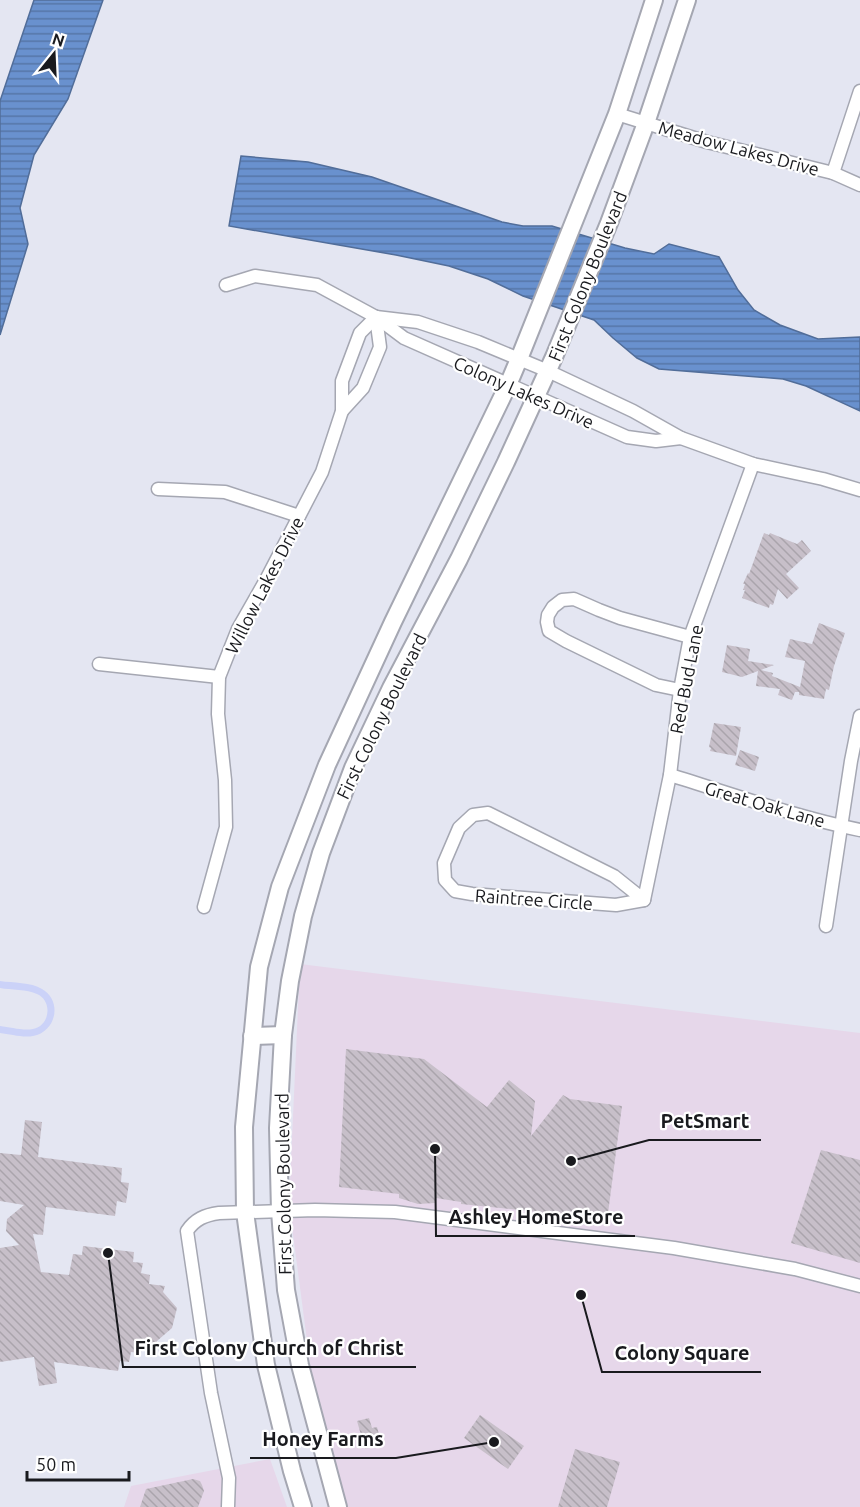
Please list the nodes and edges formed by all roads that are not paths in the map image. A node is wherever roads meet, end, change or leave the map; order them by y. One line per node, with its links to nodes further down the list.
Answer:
1 (654, 0): 4 (main road, First Colony Boulevard)
2 (687, 0): 5 (main road, First Colony Boulevard)
3 (860, 91): 6 (street)
4 (617, 114): 5 (street, Meadow Lakes Drive); 10 (main road, First Colony Boulevard)
5 (646, 123): 6 (street, Meadow Lakes Drive); 11 (main road, First Colony Boulevard)
6 (833, 173): 7 (street, Meadow Lakes Drive)
7 (860, 185)
8 (226, 285): 9 (street, Colony Lakes Drive)
9 (376, 317): 10 (street, Colony Lakes Drive); 12 (street, Colony Lakes Drive); 14 (street, Willow Lakes Drive); 14 (street, Willow Lakes Drive)
10 (519, 359): 11 (street, Colony Lakes Drive); 12 (main road, First Colony Boulevard)
11 (548, 371): 13 (main road, First Colony Boulevard); 15 (street, Colony Lakes Drive)
12 (508, 385): 13 (street, Colony Lakes Drive); 20 (main road, First Colony Boulevard)
13 (536, 397): 15 (street, Colony Lakes Drive); 21 (main road, First Colony Boulevard)
14 (342, 411): 19 (street, Willow Lakes Drive)
15 (681, 438): 16 (street, Colony Lakes Drive)
16 (753, 464): 18 (street, Colony Lakes Drive); 22 (street, Red Bud Lane)
17 (158, 489): 19 (street)
18 (860, 490)
19 (299, 516): 24 (street, Willow Lakes Drive)
20 (393, 622): 21 (main road); 34 (main road, First Colony Boulevard)
21 (420, 634): 33 (main road, First Colony Boulevard)
22 (690, 637): 25 (street, Red Bud Lane); 25 (street)
23 (99, 664): 24 (street)
24 (219, 677): 31 (street, Willow Lakes Drive)
25 (680, 690): 27 (street, Red Bud Lane)
26 (860, 717): 28 (street)
27 (670, 775): 28 (street, Great Oak Lane); 30 (street, Red Bud Lane)
28 (842, 826): 29 (street, Great Oak Lane); 32 (street)
29 (860, 830)
30 (644, 900): 30 (street, Raintree Circle)
31 (204, 907)
32 (826, 926)
33 (283, 1035): 34 (main road); 35 (main road, First Colony Boulevard)
34 (252, 1036): 36 (main road, First Colony Boulevard)
35 (280, 1211): 36 (street); 37 (street); 40 (main road, First Colony Boulevard)
36 (245, 1212): 38 (street); 39 (main road, First Colony Boulevard)
37 (860, 1286)
38 (228, 1507)
39 (303, 1507)
40 (338, 1507)

